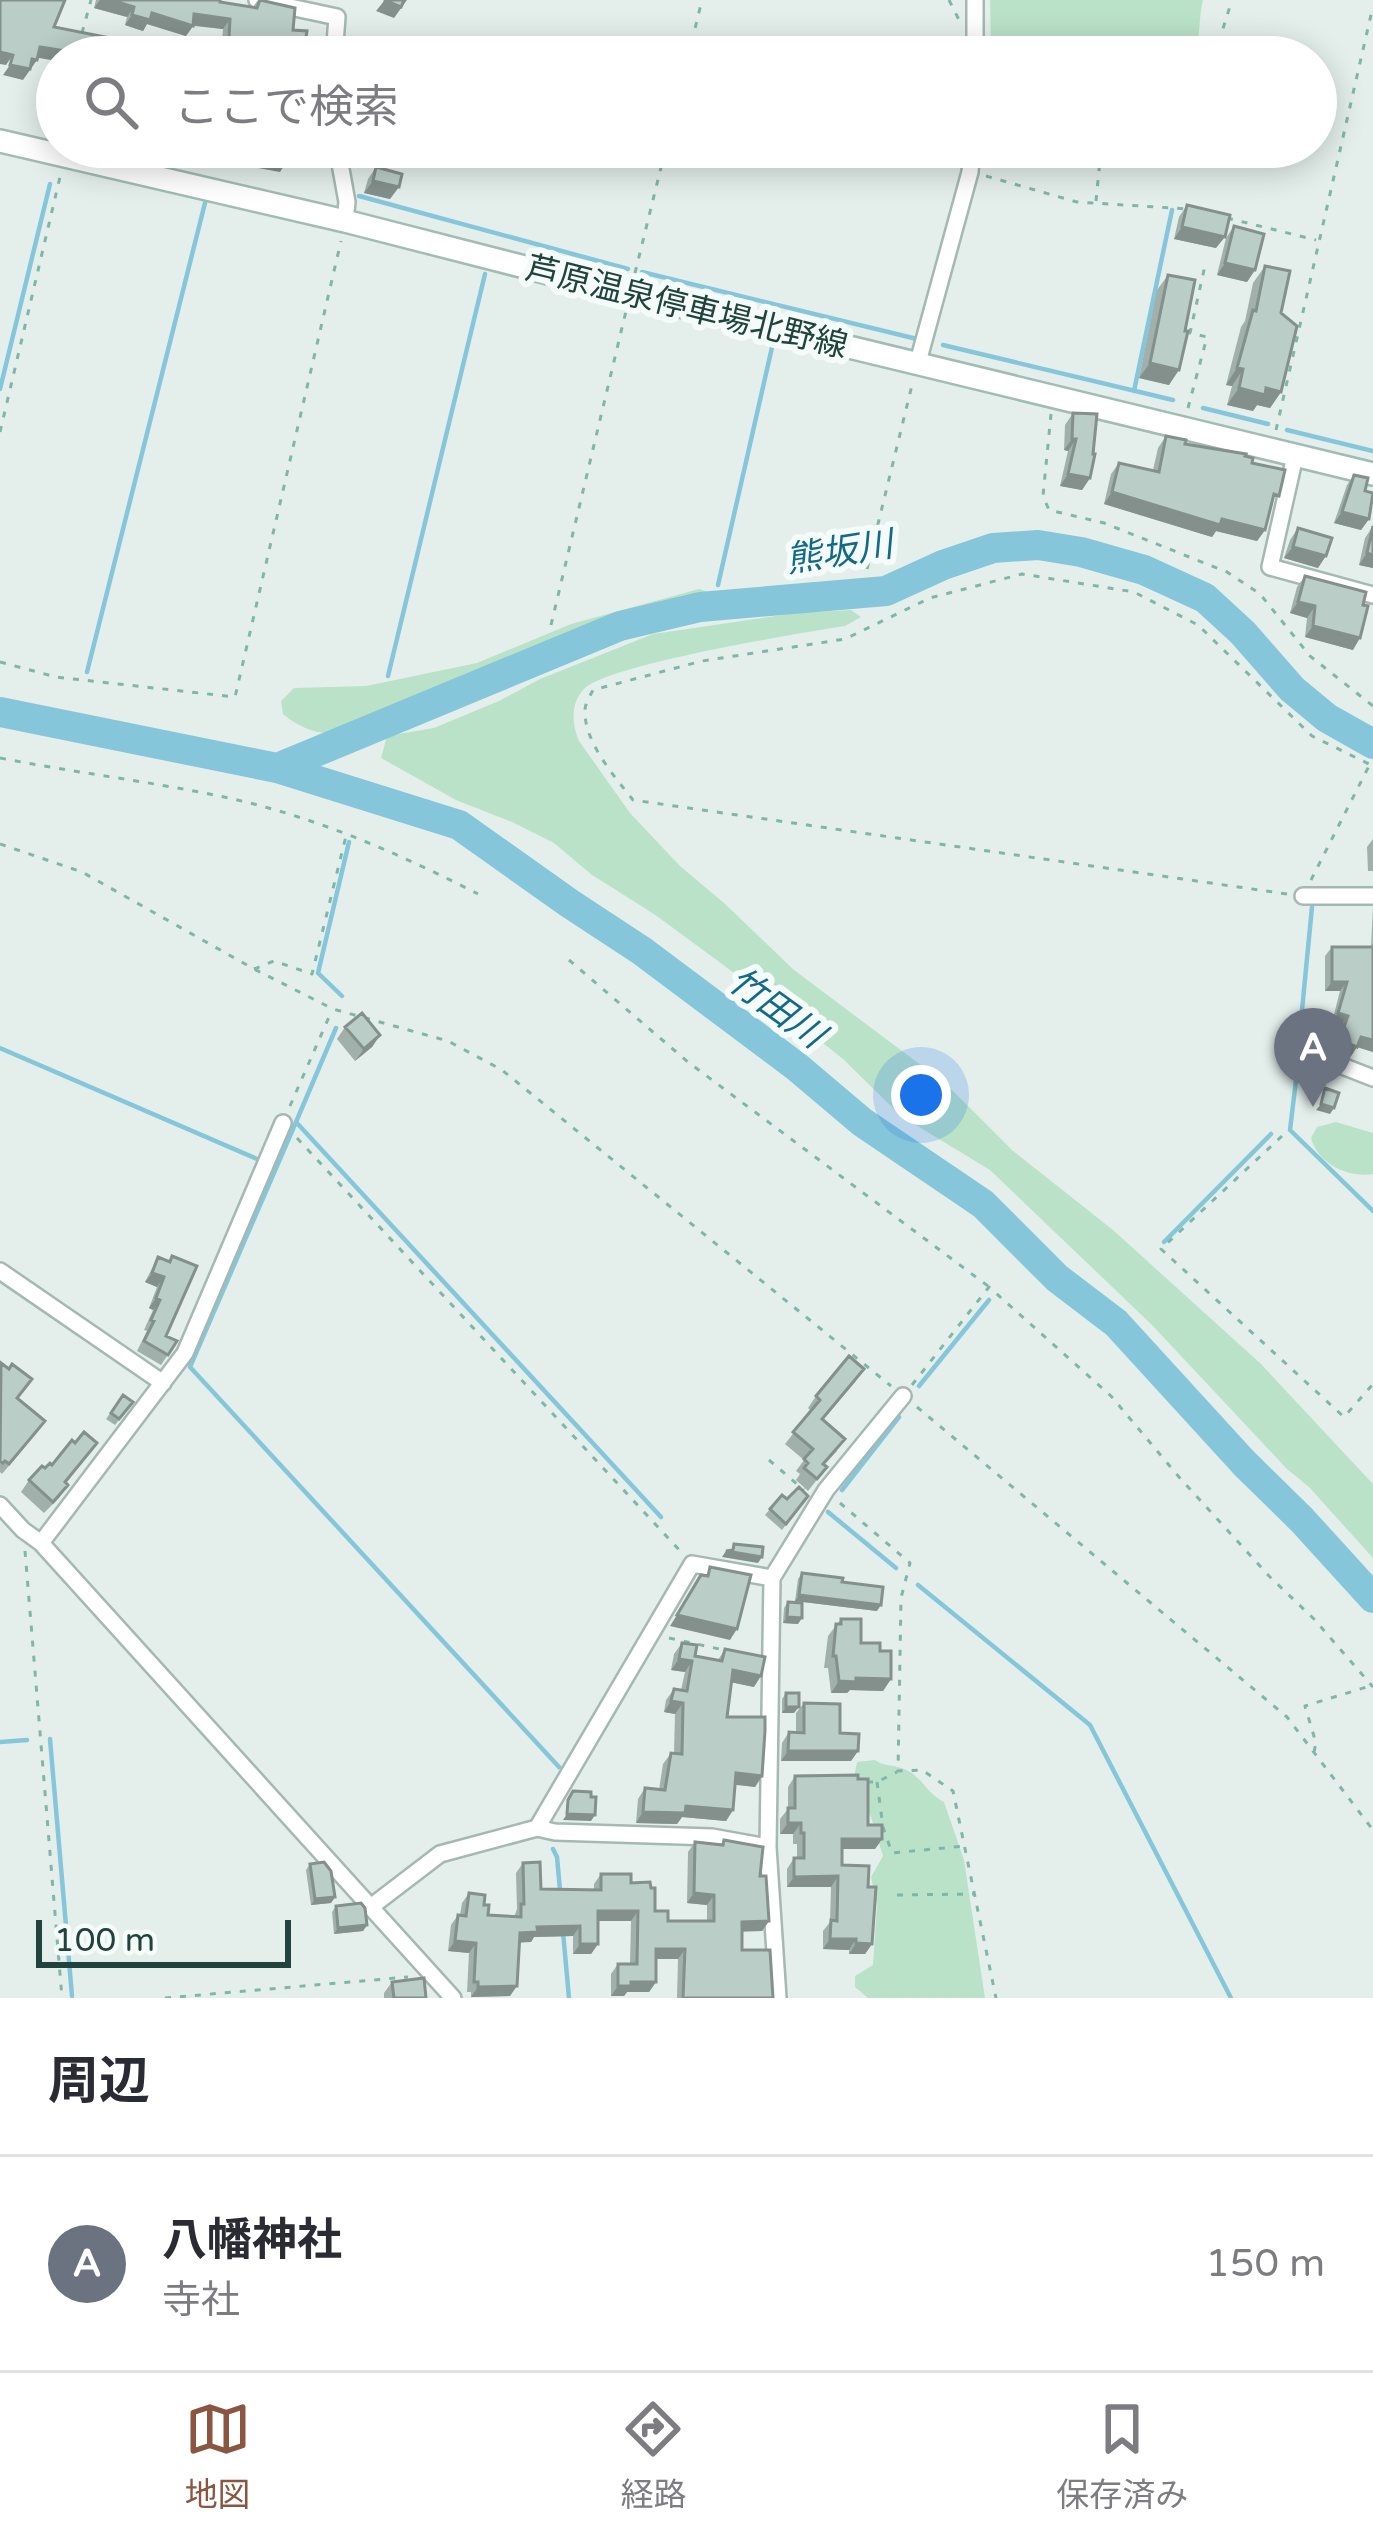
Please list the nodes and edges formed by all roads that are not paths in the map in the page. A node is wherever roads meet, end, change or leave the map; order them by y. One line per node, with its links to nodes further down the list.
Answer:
1 (257, 0): 3 (street)
2 (975, 0): 4 (street)
3 (336, 36)
4 (975, 36)
5 (0, 140): 6 (main road, 芦原温泉停車場北野線)
6 (36, 150)
7 (112, 168): 10 (main road, 芦原温泉停車場北野線)
8 (341, 168): 10 (street)
9 (970, 168): 11 (street)
10 (345, 221): 11 (main road, 芦原温泉停車場北野線)
11 (918, 362): 12 (main road, 芦原温泉停車場北野線)
12 (1295, 456): 13 (main road, 芦原温泉停車場北野線); 14 (street)
13 (1373, 474)
14 (1373, 595)
15 (1304, 896): 16 (street)
16 (1373, 896)
17 (1292, 1046): 18 (street)
18 (1373, 1078)
19 (283, 1123): 21 (street)
20 (0, 1270): 21 (street)
21 (163, 1383): 26 (street)
22 (903, 1396): 27 (street)
23 (0, 1505): 25 (street)
24 (0, 1522): 25 (street)
25 (23, 1530): 26 (street)
26 (41, 1543): 30 (street)
27 (772, 1578): 28 (street); 29 (street)
28 (537, 1828): 29 (street); 30 (street)
29 (768, 1847): 32 (street)
30 (372, 1906): 31 (street)
31 (453, 1998)
32 (778, 1998)

